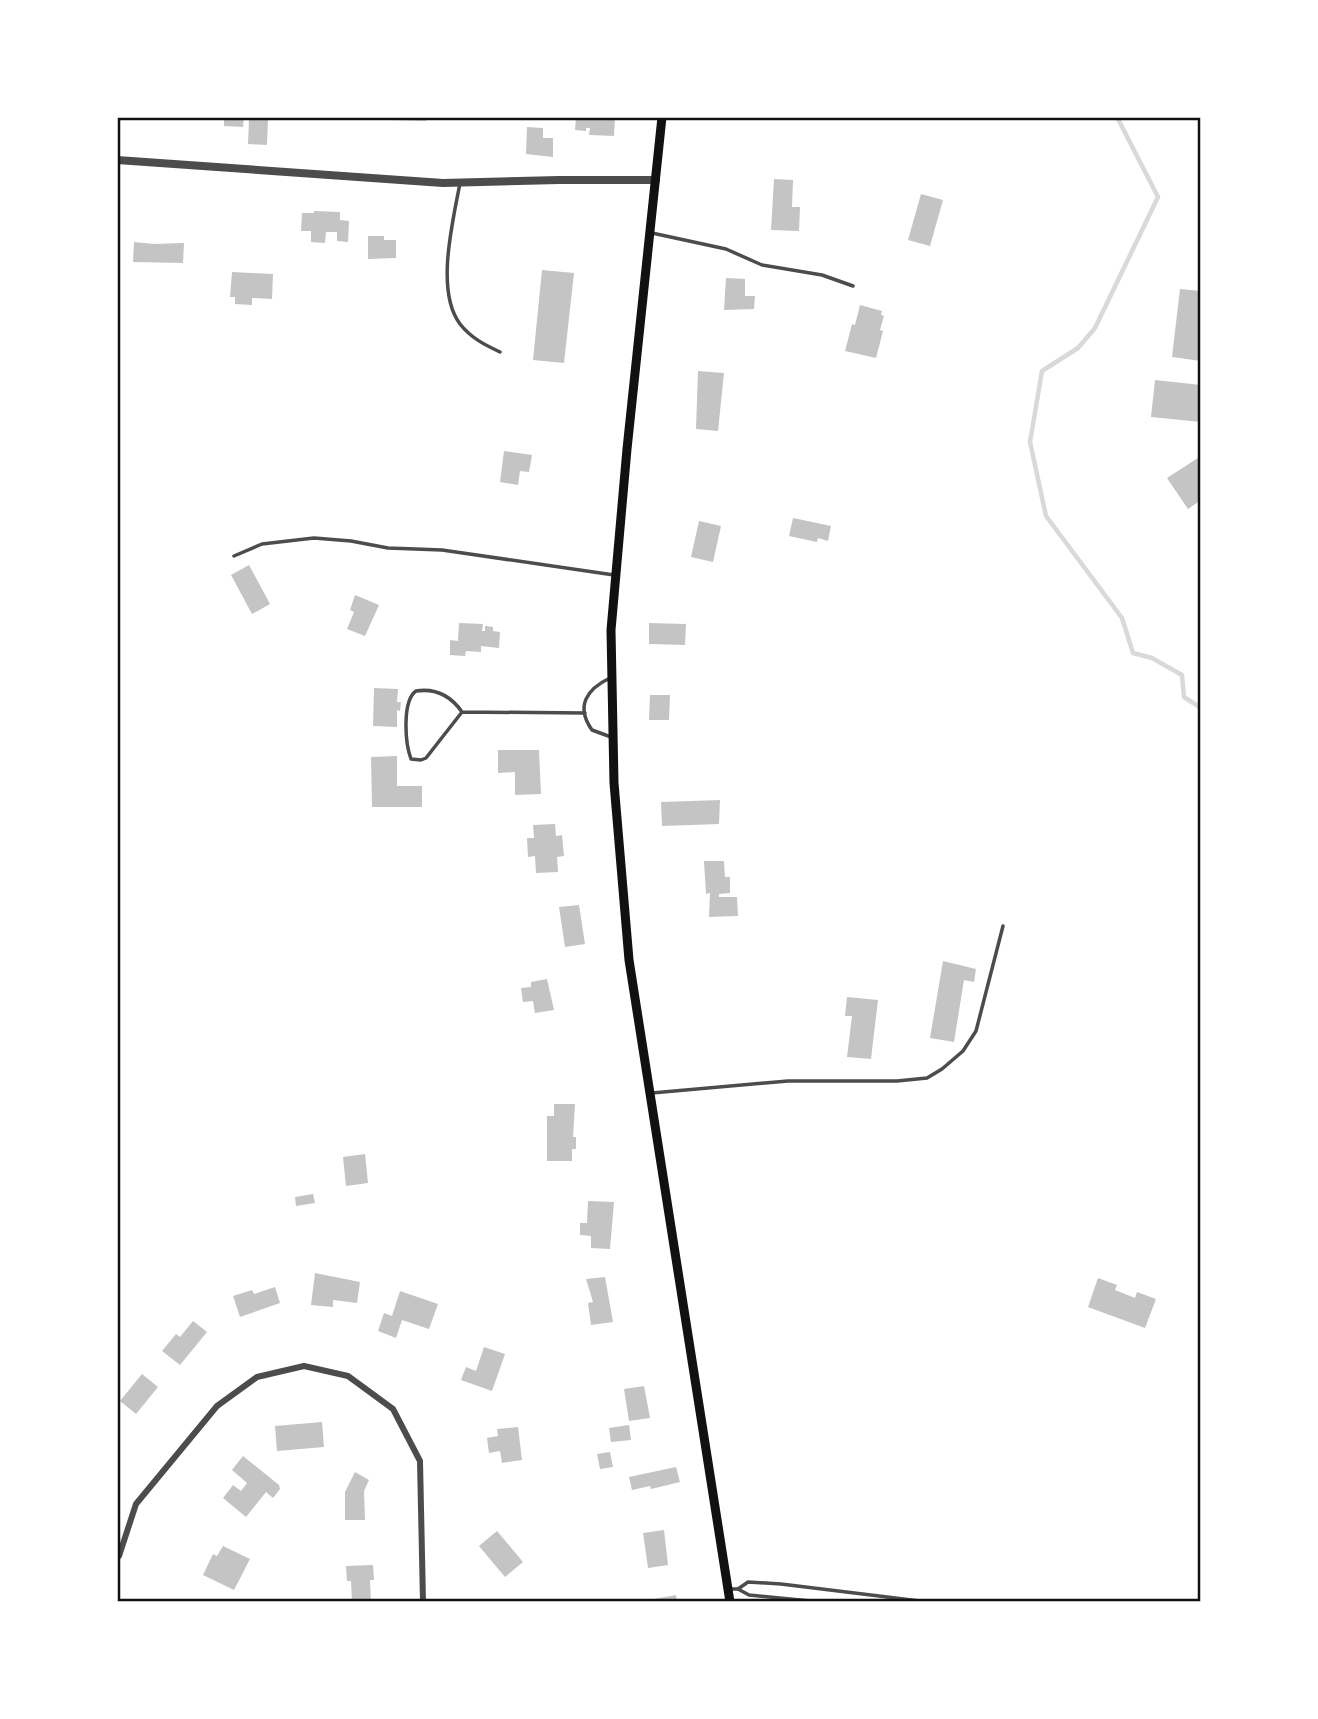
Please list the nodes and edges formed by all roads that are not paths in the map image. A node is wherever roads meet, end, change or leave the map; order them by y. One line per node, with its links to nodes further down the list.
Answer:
1 (662, 117): 3 (main road)
2 (117, 160): 4 (street)
3 (656, 180): 4 (street); 5 (main road)
4 (460, 182): 7 (lane)
5 (650, 233): 6 (lane); 9 (main road)
6 (853, 286)
7 (500, 352)
8 (234, 556): 9 (lane)
9 (616, 576): 10 (main road)
10 (612, 677): 12 (lane); 13 (main road)
11 (462, 712): 11 (lane); 12 (lane)
12 (584, 712): 13 (lane)
13 (613, 737): 15 (main road)
14 (1003, 926): 15 (lane)
15 (650, 1094): 17 (main road)
16 (119, 1556): 18 (street)
17 (733, 1589): 19 (main road); 20 (lane); 21 (lane)
18 (423, 1602)
19 (730, 1602)
20 (821, 1602)
21 (928, 1602)

